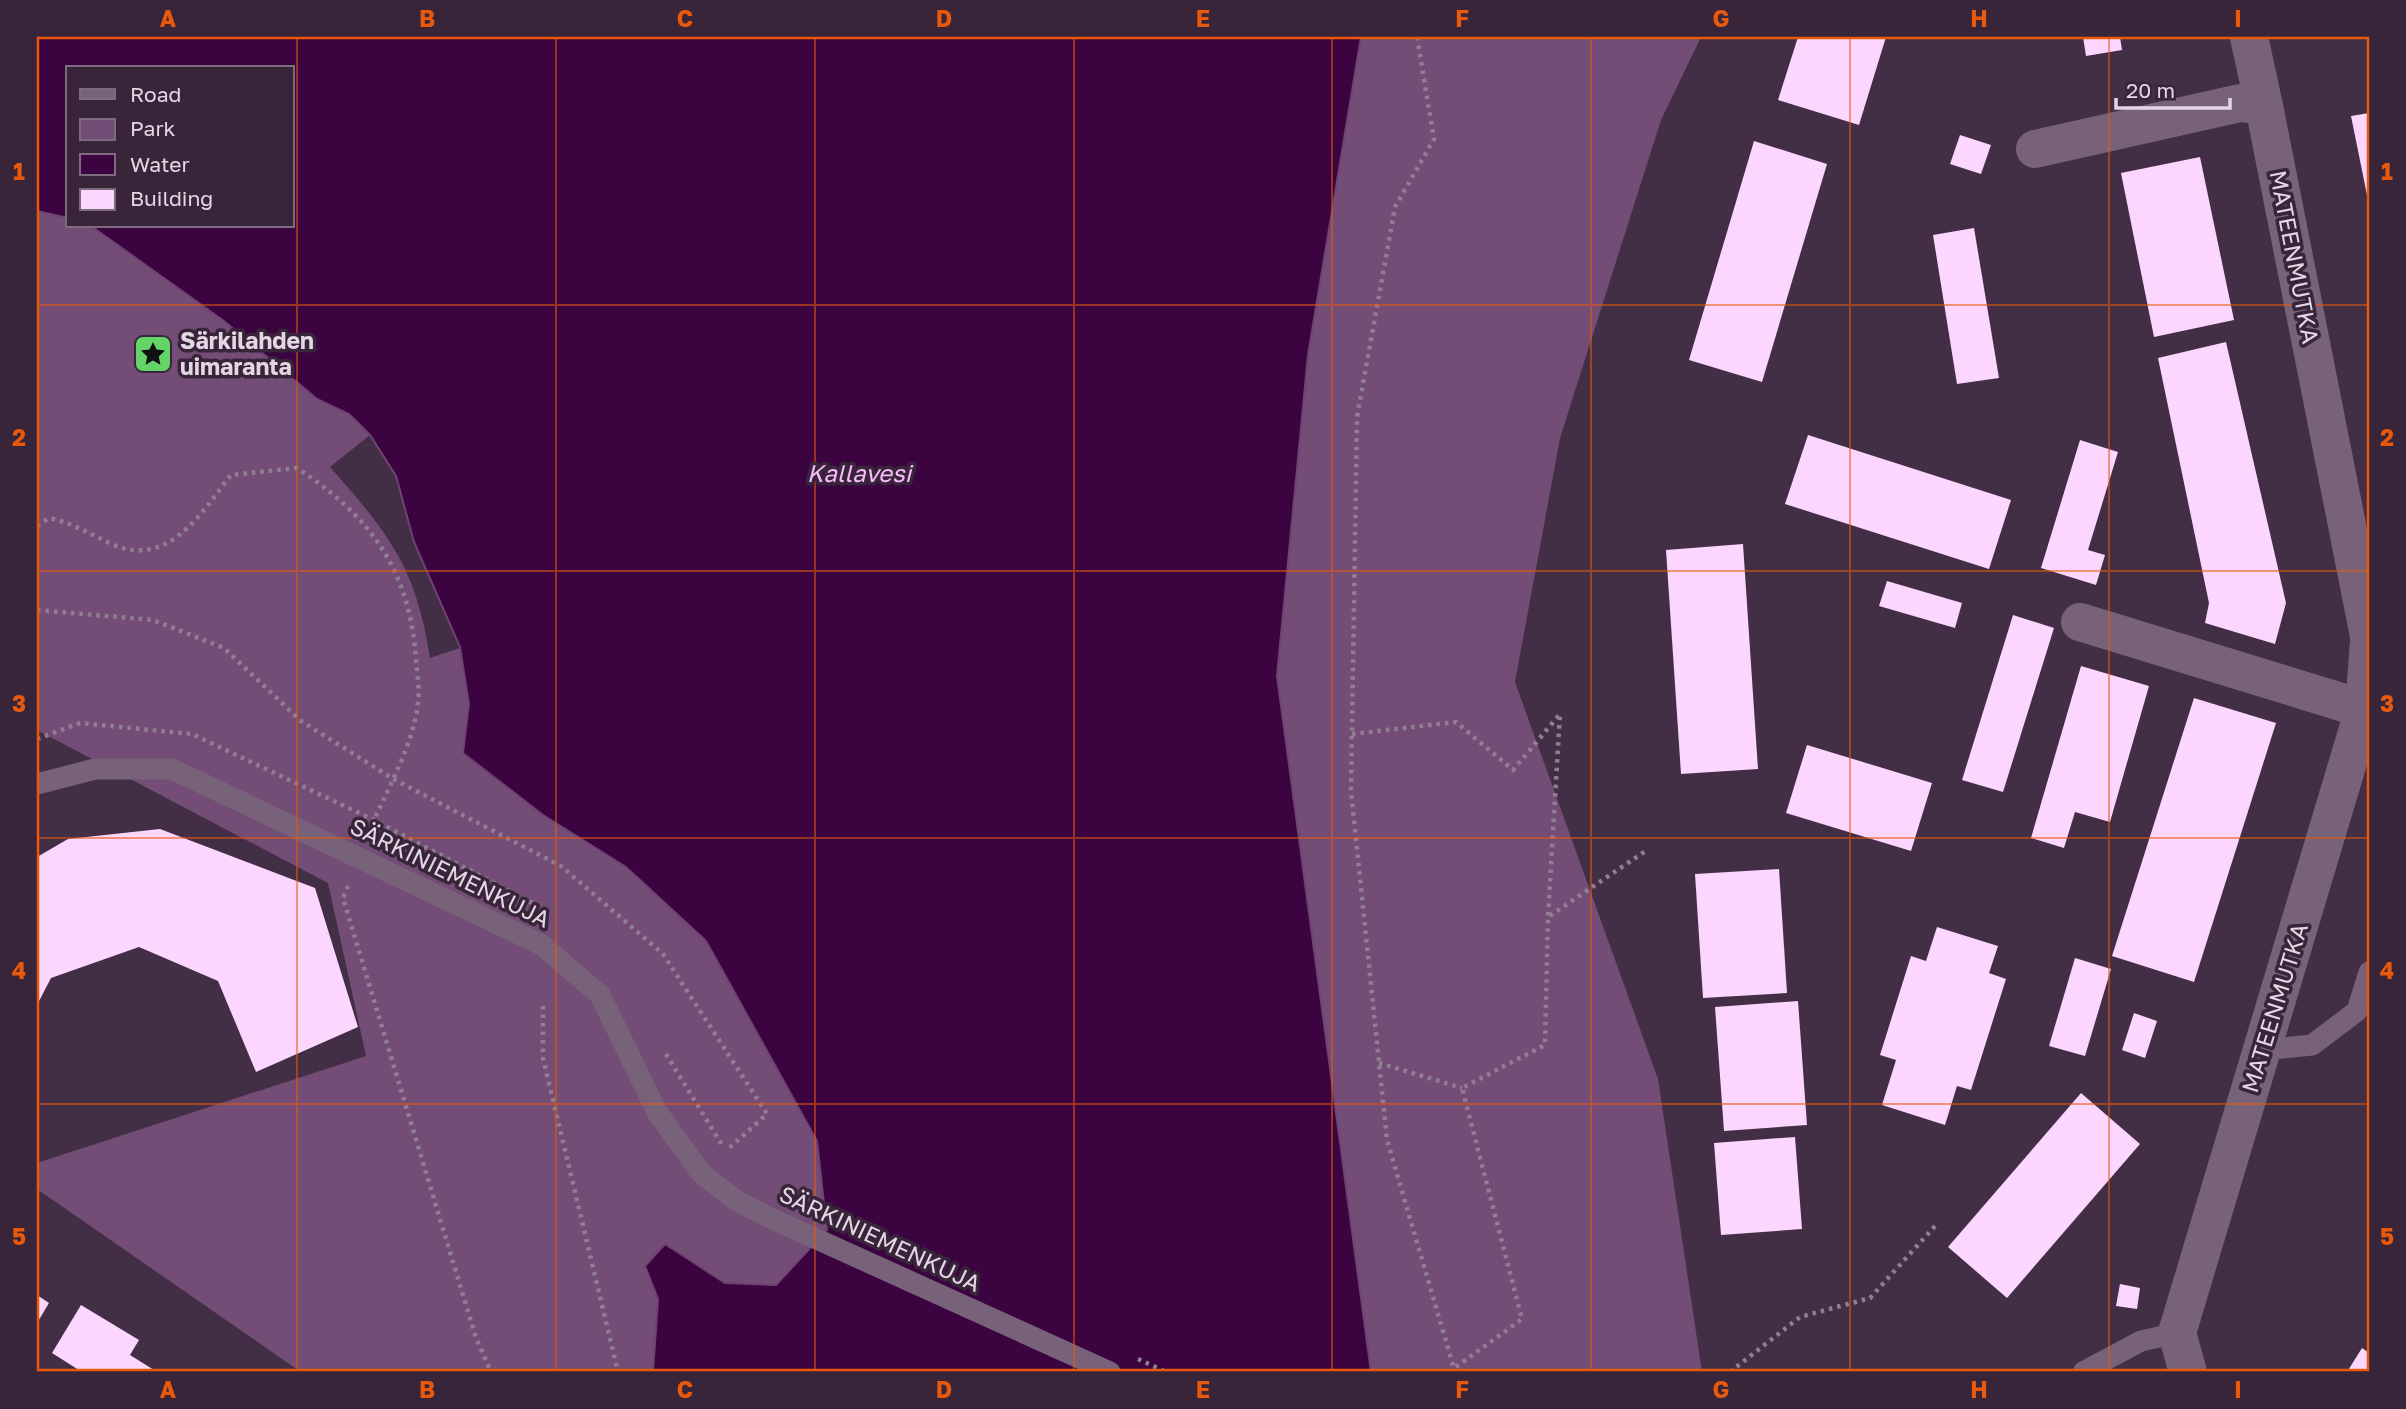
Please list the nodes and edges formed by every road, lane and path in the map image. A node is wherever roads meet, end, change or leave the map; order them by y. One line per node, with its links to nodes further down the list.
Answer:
1 (1417, 37): 10 (path)
2 (2249, 37): 3 (street, MATEENMUTKA)
3 (2264, 106): 4 (street); 8 (street, MATEENMUTKA)
4 (2035, 149)
5 (37, 526): 11 (path)
6 (37, 610): 11 (path)
7 (2080, 622): 9 (street)
8 (2369, 638): 9 (street, MATEENMUTKA)
9 (2364, 709): 18 (street, MATEENMUTKA)
10 (1352, 734): 15 (path); 19 (path)
11 (395, 780): 14 (path); 21 (path)
12 (37, 784): 14 (lane, SÄRKINIEMENKUJA)
13 (1647, 850): 15 (path)
14 (358, 858): 25 (path); 27 (lane, SÄRKINIEMENKUJA)
15 (1548, 917): 20 (path)
16 (2369, 972): 18 (lane)
17 (543, 1006): 26 (path)
18 (2263, 1050): 23 (street, MATEENMUTKA)
19 (1379, 1063): 20 (path); 24 (path)
20 (1462, 1088): 24 (path)
21 (726, 1151)
22 (1936, 1225): 28 (path)
23 (2177, 1333): 29 (lane); 30 (street)
24 (1455, 1369)
25 (491, 1372)
26 (618, 1372)
27 (1110, 1372)
28 (1730, 1372)
29 (2083, 1372)
30 (2189, 1372)

